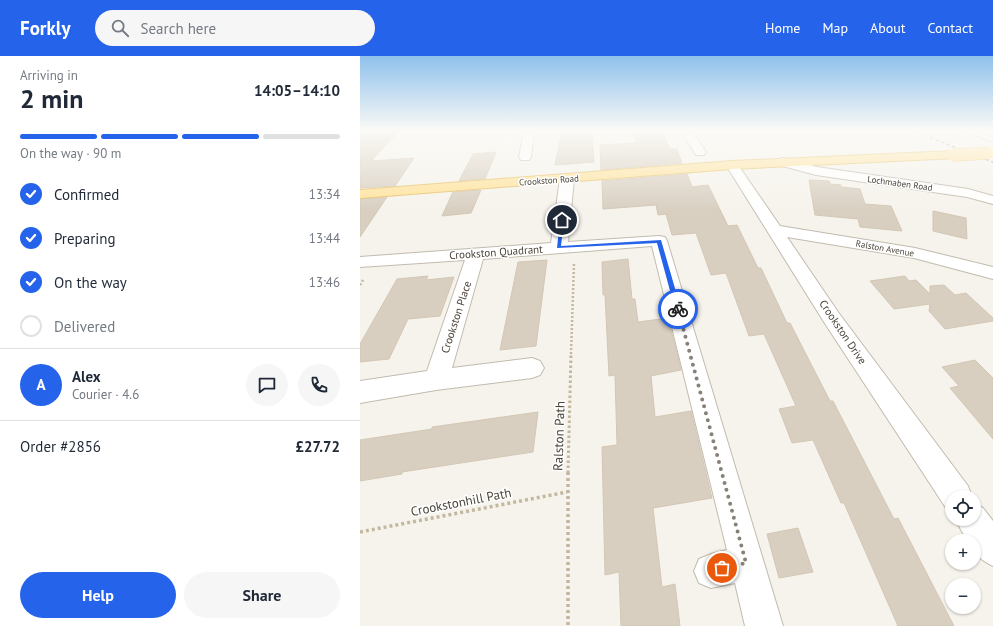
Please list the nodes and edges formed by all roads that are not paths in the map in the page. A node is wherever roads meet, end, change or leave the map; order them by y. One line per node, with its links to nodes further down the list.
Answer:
1 (877, 158): 2 (main road, Crookston Road, bridge)
2 (783, 162): 3 (main road, Crookston Road); 6 (street, Lochmaben Road)
3 (732, 165): 4 (main road, Crookston Road); 7 (street, Crookston Drive)
4 (567, 179): 5 (main road, Crookston Road); 8 (street)
5 (360, 194)
6 (993, 200)
7 (775, 230): 11 (street, Ralston Avenue); 15 (street, Crookston Drive)
8 (567, 247): 9 (street, Crookston Quadrant); 18 (street, Crookston Quadrant)
9 (476, 254): 10 (street, Crookston Quadrant); 13 (street, Crookston Place)
10 (360, 262)
11 (993, 273)
12 (532, 368): 13 (street)
13 (436, 380): 14 (street)
14 (360, 392)
15 (952, 490)
16 (977, 526): 17 (street)
17 (993, 549)
18 (746, 563): 19 (street); 20 (street, Crookston Quadrant)
19 (710, 571)
20 (764, 626)

